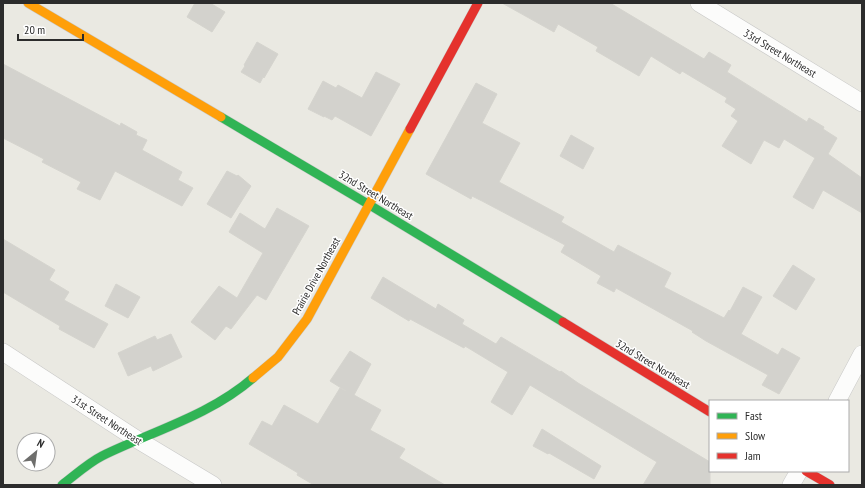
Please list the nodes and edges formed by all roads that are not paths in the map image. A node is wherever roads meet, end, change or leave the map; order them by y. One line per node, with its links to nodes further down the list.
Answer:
1 (28, 3): 5 (main road, 32nd Street Northeast)
2 (478, 3): 5 (main road, Prairie Drive Northeast)
3 (699, 3): 4 (street, 33rd Street Northeast)
4 (862, 103)
5 (368, 204): 9 (main road, 32nd Street Northeast); 10 (main road, Prairie Drive Northeast)
6 (3, 352): 10 (street, 31st Street Northeast)
7 (862, 354): 8 (street)
8 (838, 400)
9 (709, 411)
10 (138, 440): 13 (main road, Prairie Drive Northeast); 14 (street, 31st Street Northeast)
11 (798, 472): 15 (street)
12 (808, 472): 16 (main road)
13 (62, 485)
14 (213, 485)
15 (791, 485)
16 (830, 485)

